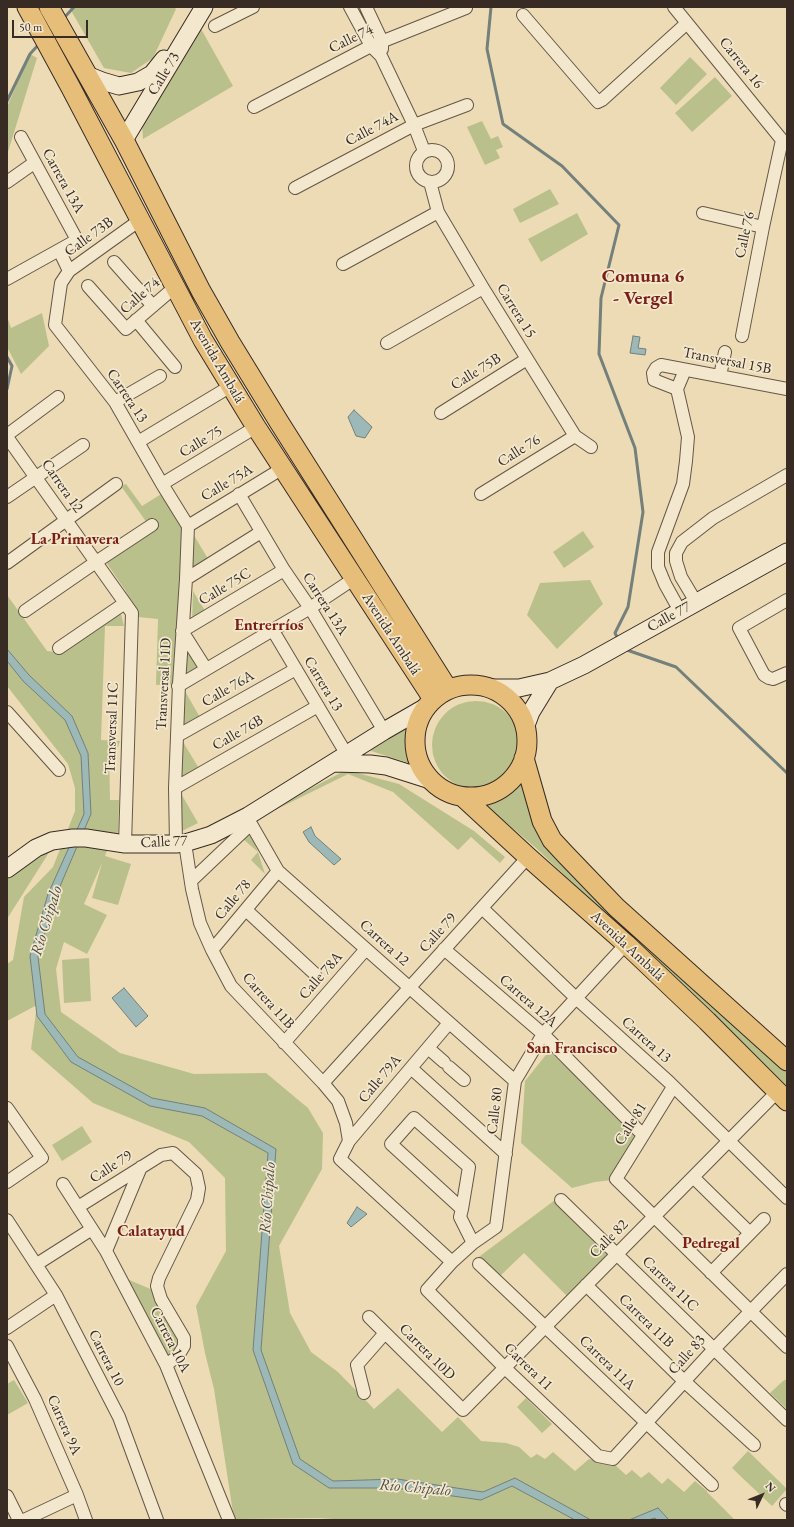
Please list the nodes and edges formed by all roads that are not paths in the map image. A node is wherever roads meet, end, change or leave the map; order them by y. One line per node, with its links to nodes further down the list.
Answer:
1 (27, 7): 28 (main road, Avenida Ambalá)
2 (191, 7): 14 (street, Calle 73)
3 (204, 7): 19 (street, Calle 73)
4 (254, 7): 12 (street)
5 (350, 7): 13 (street)
6 (366, 7): 13 (street)
7 (674, 7): 11 (street, Carrera 16)
8 (466, 8): 13 (street, Calle 74)
9 (52, 12): 14 (main road, Avenida Ambalá)
10 (523, 15): 11 (street)
11 (687, 23): 20 (street, Carrera 16)
12 (215, 26)
13 (377, 44): 16 (street, Calle 74); 17 (street)
14 (87, 75): 19 (main road, Avenida Ambalá)
15 (467, 105): 17 (street, Calle 74A)
16 (254, 107)
17 (414, 125): 21 (street); 25 (street, Calle 74A)
18 (21, 137): 22 (street, Carrera 13A)
19 (124, 140): 94 (main road, Avenida Ambalá)
20 (782, 140): 29 (street, Calle 76)
21 (424, 151): 24 (street); 24 (street)
22 (34, 163): 23 (street); 30 (street, Carrera 13A)
23 (7, 182)
24 (430, 182): 26 (street, Carrera 15)
25 (295, 188)
26 (438, 212): 32 (street); 38 (street, Carrera 15)
27 (703, 213): 29 (street)
28 (140, 220): 33 (street, Calle 73B); 37 (main road, Avenida Ambalá)
29 (763, 227): 41 (street, Calle 76)
30 (59, 250): 33 (street); 34 (street)
31 (114, 262): 39 (street)
32 (343, 264)
33 (69, 271): 35 (street, Calle 73B)
34 (7, 279)
35 (61, 283): 53 (street, Carrera 13)
36 (88, 286): 40 (street, Calle 74)
37 (175, 287): 39 (street, Calle 74); 49 (main road, Avenida Ambalá)
38 (483, 288): 42 (street); 44 (street, Carrera 15)
39 (153, 306): 40 (street, Calle 74)
40 (136, 320): 45 (street)
41 (742, 336)
42 (387, 343)
43 (725, 352): 48 (street)
44 (527, 359): 54 (street, Calle 75B); 57 (street, Carrera 15)
45 (175, 367)
46 (685, 370): 48 (street, Transversal 15B); 50 (street); 50 (street, Transversal 15B)
47 (160, 376): 53 (street)
48 (720, 376): 51 (street, Transversal 15B)
49 (231, 386): 55 (main road, Avenida Ambalá); 58 (street)
50 (677, 389): 84 (street)
51 (787, 389)
52 (58, 398): 56 (street)
53 (115, 402): 58 (street, Carrera 13)
54 (441, 412)
55 (256, 427): 61 (main road, Avenida Ambalá); 65 (street, Calle 75)
56 (7, 436): 63 (street, Carrera 12)
57 (575, 436): 60 (street, Carrera 15); 67 (street, Calle 76)
58 (138, 442): 65 (street, Carrera 13)
59 (83, 445): 63 (street)
60 (591, 447)
61 (283, 468): 66 (street, Calle 75A); 77 (main road, Avenida Ambalá)
62 (787, 475): 80 (street)
63 (36, 477): 68 (street); 69 (street, Carrera 12)
64 (116, 484): 69 (street)
65 (162, 484): 71 (street, Carrera 13)
66 (239, 494): 71 (street, Calle 75A); 72 (street, Carrera 13A)
67 (481, 494)
68 (7, 497)
69 (66, 520): 74 (street, Carrera 12); 75 (street)
70 (152, 525): 74 (street)
71 (188, 526): 78 (street, Transversal 11D)
72 (261, 532): 76 (street, Carrera 13A); 78 (street)
73 (787, 552): 80 (street, Calle 77)
74 (96, 562): 81 (street, Carrera 12); 83 (street)
75 (7, 563)
76 (284, 570): 82 (street, Carrera 13A); 86 (street, Calle 75C)
77 (355, 578): 82 (street); 94 (main road, Avenida Ambalá)
78 (186, 579): 86 (street, Transversal 11D)
79 (787, 600): 90 (street)
80 (696, 602): 84 (street, Calle 77)
81 (129, 608): 87 (street); 107 (street, Transversal 11C)
82 (310, 608): 85 (street); 98 (street, Carrera 13A)
83 (25, 611)
84 (680, 611): 91 (street, Calle 77)
85 (272, 629): 88 (street); 89 (street, Carrera 13)
86 (182, 631): 88 (street); 92 (street, Transversal 11D)
87 (58, 648)
88 (206, 669): 92 (street)
89 (296, 669): 95 (street, Carrera 13); 99 (street, Calle 76A)
90 (787, 673)
91 (550, 681): 93 (street, Calle 77); 97 (street)
92 (178, 686): 99 (street, Transversal 11D)
93 (489, 688): 94 (main road); 97 (main road)
94 (435, 699): 98 (street, Calle 77); 103 (main road)
95 (318, 706): 101 (street, Carrera 13); 104 (street, Calle 76B)
96 (7, 712): 102 (street)
97 (525, 728): 100 (main road)
98 (384, 731): 101 (street, Calle 77)
99 (177, 736): 104 (street, Transversal 11D)
100 (524, 758): 105 (main road); 126 (main road, Avenida Ambalá)
101 (341, 759): 103 (street); 106 (street, Calle 77)
102 (59, 770)
103 (430, 780): 105 (main road)
104 (175, 788): 108 (street, Transversal 11D)
105 (463, 797): 109 (main road, Avenida Ambalá)
106 (250, 820): 108 (street, Calle 77); 111 (street, Carrera 12); 112 (street)
107 (120, 843): 108 (street, Calle 77); 110 (street, Calle 77)
108 (180, 844): 112 (street, Carrera 11B)
109 (528, 857): 113 (street, Calle 79); 115 (main road, Avenida Ambalá)
110 (8, 866)
111 (278, 871): 114 (street, Calle 78); 116 (street, Carrera 12)
112 (191, 881): 117 (street, Carrera 11B)
113 (482, 908): 118 (street, Calle 79); 121 (street, Carrera 13)
114 (246, 910): 117 (street, Calle 78); 119 (street)
115 (626, 944): 121 (street, Calle 80); 132 (main road, Avenida Ambalá)
116 (366, 949): 120 (street, Carrera 12); 124 (street, Calle 78A)
117 (212, 950): 124 (street, Carrera 11B)
118 (444, 950): 120 (street, Calle 79); 123 (street, Carrera 12A)
119 (315, 974)
120 (410, 988): 122 (street, Carrera 12); 130 (street, Calle 79)
121 (576, 998): 123 (street, Calle 80); 131 (street, Carrera 13)
122 (449, 1023): 125 (street, Calle 79A); 129 (street, Carrera 12)
123 (543, 1034): 129 (street, Calle 80); 134 (street, Carrera 12A)
124 (284, 1043): 130 (street, Carrera 11B)
125 (428, 1048): 127 (street, Calle 79A); 128 (street)
126 (787, 1060)
127 (411, 1068): 135 (street, Calle 79A); 137 (street)
128 (464, 1080)
129 (515, 1081): 137 (street, Calle 80)
130 (323, 1083): 135 (street, Carrera 11B)
131 (673, 1086): 136 (street, Carrera 13); 146 (street, Calle 81)
132 (782, 1096): 136 (street, Calle 82)
133 (7, 1108): 140 (street)
134 (639, 1131)
135 (349, 1141): 155 (street, Calle 79A)
136 (728, 1141): 139 (street, Calle 82); 142 (street, Carrera 13)
137 (506, 1154): 152 (street, Calle 80)
138 (141, 1167): 144 (street, Calle 79); 151 (street); 171 (street, Calle 79)
139 (692, 1177): 146 (street, Calle 82); 150 (street)
140 (7, 1182)
141 (63, 1184): 144 (street, Carrera 10A)
142 (787, 1198)
143 (561, 1200): 154 (street, Carrera 11C)
144 (78, 1208): 149 (street, Carrera 10A)
145 (462, 1209): 145 (street); 152 (street)
146 (654, 1216): 154 (street, Calle 82); 158 (street)
147 (764, 1219): 150 (street)
148 (7, 1220): 156 (street, Carrera 10)
149 (93, 1232): 151 (street); 153 (street, Carrera 10A); 156 (street)
150 (750, 1233): 158 (street)
151 (112, 1236): 153 (street)
152 (473, 1243): 155 (street, Calle 80)
153 (106, 1251): 171 (street, Carrera 10A)
154 (616, 1254): 160 (street, Calle 82); 170 (street, Carrera 11C)
155 (452, 1262): 161 (street, Calle 80)
156 (37, 1264): 162 (street, Carrera 10)
157 (479, 1264): 165 (street, Carrera 11A)
158 (712, 1272): 163 (street)
159 (787, 1274): 163 (street, Calle 83)
160 (586, 1285): 165 (street, Calle 82); 173 (street, Carrera 11B)
161 (427, 1290): 172 (street, Carrera 11)
162 (56, 1295): 166 (street); 186 (street, Carrera 10)
163 (750, 1312): 169 (street); 170 (street, Calle 83)
164 (369, 1317): 167 (street, Carrera 10D)
165 (545, 1327): 172 (street, Calle 82); 177 (street, Carrera 11A)
166 (7, 1328)
167 (385, 1333): 174 (street); 175 (street, Carrera 10D)
168 (7, 1346): 181 (street, Carrera 9A)
169 (787, 1347)
170 (714, 1349): 173 (street, Calle 83); 176 (street, Carrera 11C)
171 (166, 1366): 187 (street, Carrera 10A)
172 (505, 1368): 175 (street, Calle 82); 179 (street, Carrera 11)
173 (685, 1382): 177 (street, Calle 83); 178 (street, Carrera 11B)
174 (364, 1394)
175 (463, 1410)
176 (787, 1420)
177 (647, 1423): 179 (street, Calle 83); 180 (street, Carrera 11A)
178 (754, 1445)
179 (612, 1459)
180 (712, 1485)
181 (77, 1495): 184 (street); 185 (street, Carrera 9A)
182 (7, 1496): 183 (street)
183 (19, 1520)
184 (24, 1520)
185 (86, 1520)
186 (157, 1520)
187 (228, 1520)

